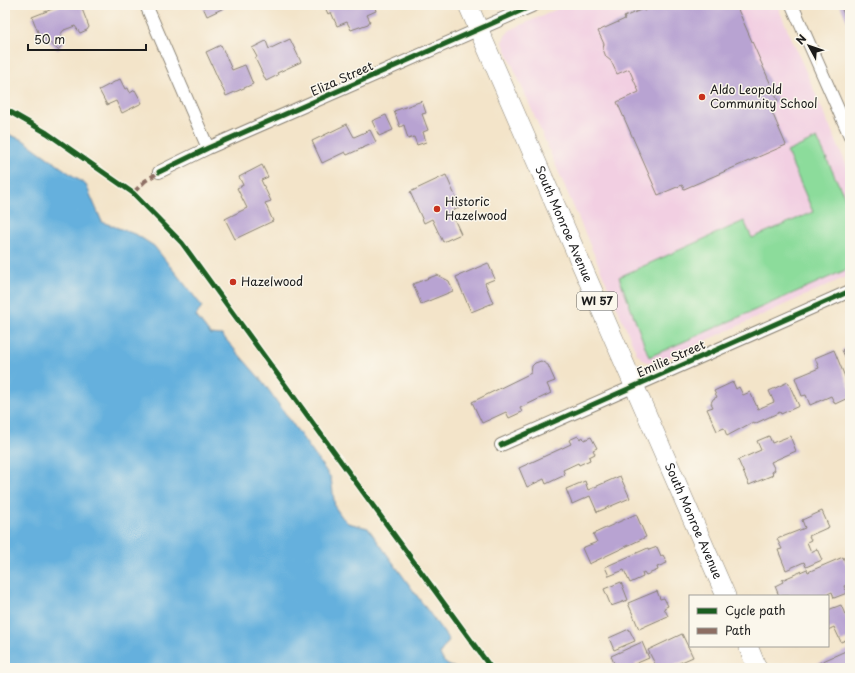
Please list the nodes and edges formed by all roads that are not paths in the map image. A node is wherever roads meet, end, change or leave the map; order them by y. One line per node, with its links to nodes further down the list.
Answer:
1 (146, 5): 7 (street)
2 (468, 5): 5 (main road, South Monroe Avenue / WI 57)
3 (534, 5): 5 (street, Eliza Street)
4 (792, 5): 6 (street)
5 (479, 29): 7 (street, Eliza Street); 10 (main road, South Monroe Avenue / WI 57)
6 (850, 136)
7 (208, 148): 8 (street, Eliza Street)
8 (159, 172)
9 (850, 291): 10 (street, Emilie Street)
10 (634, 386): 11 (street, Emilie Street); 12 (main road, South Monroe Avenue / WI 57)
11 (500, 445)
12 (726, 595)
13 (748, 647): 14 (main road)
14 (758, 668)

